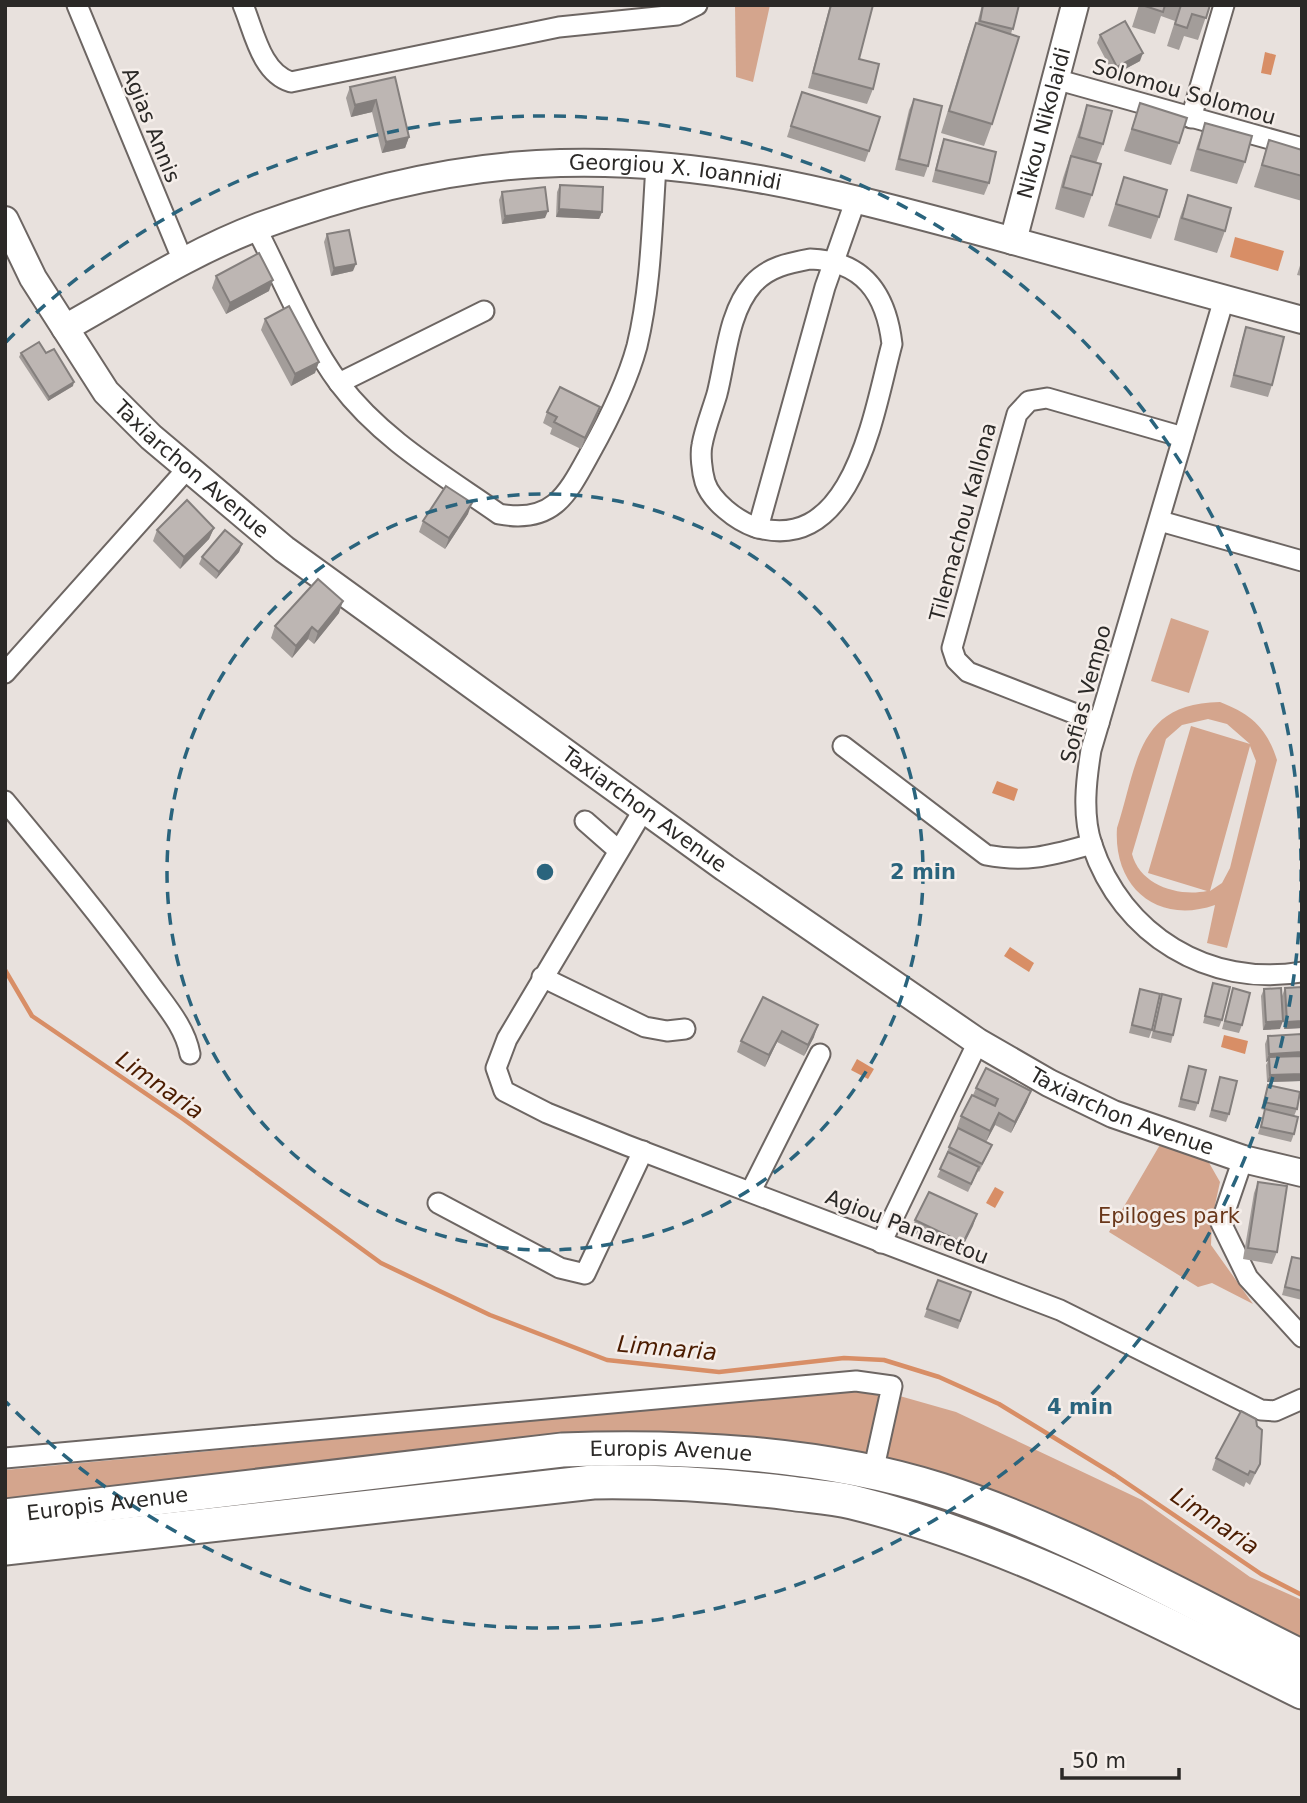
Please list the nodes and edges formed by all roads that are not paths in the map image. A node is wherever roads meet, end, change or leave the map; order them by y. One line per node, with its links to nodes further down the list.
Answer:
1 (77, 5): 15 (street, Agias Annis)
2 (243, 5): 3 (street)
3 (697, 5)
4 (1075, 5): 6 (main road, Nikou Nikolaidi)
5 (1224, 5): 7 (street)
6 (1055, 79): 7 (street, Solomou Solomou); 13 (main road, Nikou Nikolaidi)
7 (1191, 118): 8 (street, Solomou Solomou)
8 (1302, 148)
9 (656, 166): 10 (main road, Georgiou X. Ioannidi); 12 (main road, Georgiou X. Ioannidi); 20 (street)
10 (856, 199): 13 (main road, Georgiou X. Ioannidi); 14 (street)
11 (5, 220): 19 (main road, Taxiarchon Avenue)
12 (256, 228): 15 (main road, Georgiou X. Ioannidi); 20 (street)
13 (1013, 240): 16 (main road, Georgiou X. Ioannidi)
14 (835, 260): 24 (street); 24 (street); 24 (street)
15 (183, 261): 19 (main road, Georgiou X. Ioannidi)
16 (1224, 299): 18 (main road, Georgiou X. Ioannidi); 21 (street, Sofias Vempo)
17 (484, 311): 20 (street)
18 (1302, 320)
19 (65, 328): 22 (main road, Taxiarchon Avenue)
20 (339, 383)
21 (1182, 437): 23 (street, Sofias Vempo); 27 (street, Tilemachou Kallona)
22 (187, 469): 26 (street); 30 (main road, Taxiarchon Avenue)
23 (1160, 521): 25 (street); 27 (street, Sofias Vempo)
24 (758, 528)
25 (1302, 561)
26 (5, 673)
27 (1099, 723): 32 (street, Sofias Vempo)
28 (843, 746): 32 (street)
29 (5, 801): 38 (street)
30 (644, 809): 33 (street); 37 (main road, Taxiarchon Avenue)
31 (585, 821): 33 (street)
32 (1092, 844): 34 (street, Sofias Vempo)
33 (618, 850): 35 (street)
34 (1302, 972)
35 (542, 977): 36 (street); 40 (street, Agiou Panaretou)
36 (685, 1028)
37 (978, 1041): 41 (main road, Taxiarchon Avenue); 45 (street)
38 (190, 1054)
39 (820, 1054): 43 (street)
40 (643, 1151): 43 (street, Agiou Panaretou); 44 (street)
41 (1243, 1159): 42 (main road, Taxiarchon Avenue); 46 (street)
42 (1302, 1173)
43 (751, 1191): 45 (street, Agiou Panaretou)
44 (438, 1202)
45 (880, 1243): 47 (street, Agiou Panaretou)
46 (1302, 1337)
47 (1302, 1399)
48 (5, 1458): 49 (street)
49 (873, 1472): 50 (highway, Europis Avenue); 52 (highway, Europis Avenue)
50 (5, 1516)
51 (5, 1548): 53 (highway, Europis Avenue)
52 (1302, 1657)
53 (1302, 1692)

